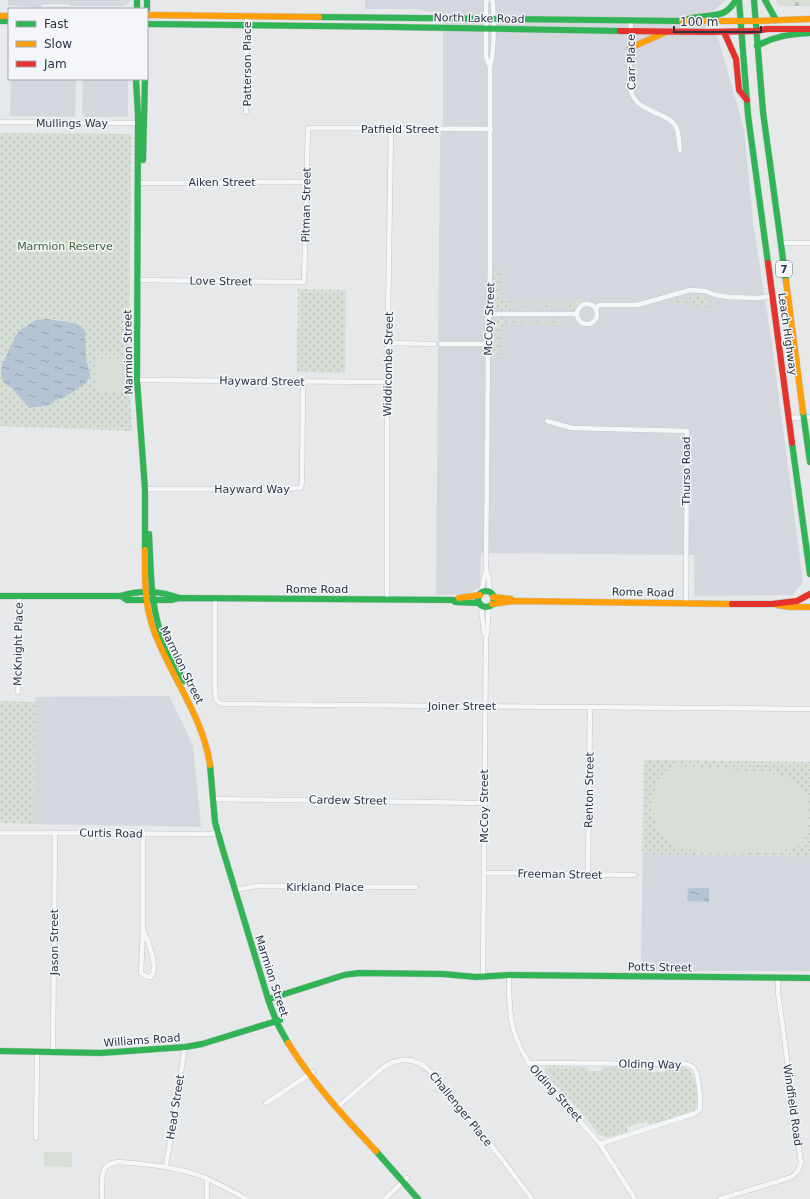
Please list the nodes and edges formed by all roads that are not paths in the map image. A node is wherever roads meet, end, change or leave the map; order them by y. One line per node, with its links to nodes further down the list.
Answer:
1 (487, 0): 8 (street, McCoy Street)
2 (492, 0): 9 (street, McCoy Street)
3 (738, 0): 13 (main road); 14 (main road, Leach Highway / 7)
4 (754, 0): 15 (main road, Leach Highway / 7)
5 (766, 0): 11 (main road)
6 (148, 15): 7 (main road, North Lake Road)
7 (247, 16): 8 (main road, North Lake Road); 17 (street, Patterson Place)
8 (486, 19): 9 (main road, North Lake Road); 18 (street, McCoy Street)
9 (493, 19): 12 (main road, North Lake Road); 19 (street, McCoy Street)
10 (810, 19): 11 (main road, North Lake Road)
11 (776, 20): 15 (main road, North Lake Road)
12 (631, 21): 13 (main road, North Lake Road); 21 (street, Carr Place)
13 (679, 21): 14 (main road, North Lake Road)
14 (740, 21): 15 (main road, North Lake Road); 25 (main road, Leach Highway / 7)
15 (755, 21): 23 (main road, Leach Highway / 7)
16 (148, 24): 17 (main road, North Lake Road)
17 (247, 25): 18 (main road, North Lake Road); 33 (street, Patterson Place)
18 (486, 28): 19 (main road, North Lake Road); 29 (street, McCoy Street)
19 (493, 28): 21 (main road, North Lake Road); 29 (street, McCoy Street)
20 (810, 30): 23 (main road, North Lake Road)
21 (631, 31): 22 (main road, North Lake Road); 28 (street, Carr Place)
22 (668, 31): 24 (main road, North Lake Road); 28 (main road)
23 (756, 31): 25 (main road, North Lake Road); 27 (main road, Leach Highway / 7)
24 (724, 32): 25 (main road, North Lake Road); 32 (main road)
25 (741, 32): 32 (main road, Leach Highway / 7)
26 (810, 33): 27 (main road)
27 (757, 46): 42 (main road, Leach Highway / 7)
28 (630, 48): 39 (street, Carr Place)
29 (490, 67): 38 (street, McCoy Street)
30 (136, 80): 35 (main road, Marmion Street)
31 (145, 80): 35 (main road, Marmion Street)
32 (747, 101): 43 (main road, Leach Highway / 7)
33 (246, 112)
34 (0, 122): 35 (street, Mullings Way)
35 (141, 123): 40 (main road, Marmion Street)
36 (308, 128): 37 (street, Patfield Street); 41 (street, Pitman Street)
37 (391, 129): 38 (street, Patfield Street); 52 (street, Widdicombe Street)
38 (491, 129): 50 (street, McCoy Street)
39 (680, 150)
40 (141, 182): 41 (street, Aiken Street); 46 (main road, Marmion Street)
41 (306, 182): 47 (street, Pitman Street)
42 (773, 188): 43 (main road); 44 (main road, Leach Highway / 7)
43 (758, 190): 48 (main road, Leach Highway / 7)
44 (780, 243): 45 (street); 59 (main road, Leach Highway / 7)
45 (810, 243)
46 (140, 280): 47 (street, Love Street); 56 (main road, Marmion Street)
47 (304, 282)
48 (773, 296): 49 (street); 60 (main road, Leach Highway / 7)
49 (595, 308): 51 (street); 51 (street)
50 (488, 314): 51 (street); 55 (street, McCoy Street)
51 (577, 314)
52 (389, 343): 53 (street); 58 (street, Widdicombe Street)
53 (434, 344)
54 (441, 344): 55 (street)
55 (488, 344): 64 (street, McCoy Street)
56 (140, 380): 57 (street, Hayward Street); 63 (main road, Marmion Street)
57 (303, 382): 58 (street, Hayward Street); 63 (street, Hayward Way)
58 (387, 382): 76 (street, Widdicombe Street)
59 (807, 417): 60 (street); 62 (main road, Leach Highway / 7)
60 (789, 418): 65 (main road, Leach Highway / 7)
61 (547, 421): 81 (street, Thurso Road)
62 (810, 462)
63 (147, 489): 66 (main road, Marmion Street); 67 (main road, Marmion Street)
64 (486, 572): 68 (street, McCoy Street); 70 (street, McCoy Street)
65 (810, 574)
66 (145, 593): 67 (main road, Rome Road); 73 (main road, Rome Road); 77 (main road, Marmion Street)
67 (153, 593): 74 (main road, Rome Road); 78 (main road, Marmion Street)
68 (480, 594): 70 (main road); 79 (main road, Rome Road); 82 (main road)
69 (810, 594): 83 (main road, Rome Road)
70 (492, 595): 80 (main road, Rome Road); 84 (main road)
71 (0, 596): 72 (main road, Rome Road)
72 (19, 596): 73 (main road, Rome Road); 87 (street, McKnight Place)
73 (121, 596): 77 (main road, Rome Road)
74 (179, 598): 75 (main road, Rome Road); 78 (main road, Rome Road)
75 (215, 598): 76 (main road, Rome Road); 88 (street, Joiner Street)
76 (387, 599): 79 (main road, Rome Road)
77 (146, 600): 78 (main road, Rome Road); 91 (main road, Marmion Street)
78 (154, 600): 91 (main road, Marmion Street)
79 (454, 600): 82 (main road, Rome Road)
80 (514, 601): 81 (main road, Rome Road); 84 (main road, Rome Road)
81 (686, 602): 83 (main road, Rome Road)
82 (480, 604): 84 (main road); 86 (street, McCoy Street)
83 (772, 604): 85 (main road, Rome Road)
84 (490, 605): 86 (street, McCoy Street)
85 (810, 607)
86 (486, 634): 88 (street, McCoy Street)
87 (18, 692)
88 (486, 706): 89 (street, Joiner Street); 92 (street, McCoy Street)
89 (590, 707): 90 (street, Joiner Street); 98 (street, Renton Street)
90 (810, 709)
91 (215, 798): 92 (street, Cardew Street); 93 (main road, Marmion Street)
92 (484, 802): 97 (street, McCoy Street)
93 (220, 831): 96 (street, Curtis Road); 101 (main road, Marmion Street)
94 (55, 832): 95 (street, Curtis Road); 96 (street, Curtis Road); 111 (street, Jason Street)
95 (0, 833)
96 (143, 833): 102 (street)
97 (485, 873): 98 (street, Freeman Street); 103 (street, McCoy Street)
98 (588, 874): 99 (street, Freeman Street)
99 (635, 875)
100 (416, 887): 101 (street, Kirkland Place)
101 (236, 889): 107 (main road, Marmion Street)
102 (144, 930): 102 (street)
103 (483, 975): 104 (main road, Potts Street); 107 (main road, Potts Street)
104 (509, 975): 105 (main road, Potts Street); 113 (street, Olding Street)
105 (778, 978): 106 (main road, Potts Street); 130 (street, Windfield Road)
106 (810, 978)
107 (271, 998): 108 (main road, Marmion Street)
108 (278, 1021): 109 (main road, Williams Road); 114 (main road, Marmion Street)
109 (185, 1047): 111 (main road, Williams Road); 119 (street, Head Street)
110 (0, 1051): 112 (main road, Williams Road)
111 (53, 1051): 112 (main road, Williams Road)
112 (37, 1052): 117 (street)
113 (529, 1063): 118 (street, Olding Street); 118 (street, Olding Way)
114 (311, 1074): 115 (street); 116 (main road, Marmion Street)
115 (266, 1103)
116 (338, 1107): 121 (main road, Marmion Street); 128 (street, Challenger Place)
117 (36, 1138)
118 (600, 1144): 129 (street, Olding Street)
119 (166, 1166): 120 (street); 122 (street)
120 (207, 1179): 123 (street); 124 (street)
121 (405, 1180): 125 (street); 126 (main road, Marmion Street); 127 (main road, Marmion Street)
122 (102, 1199)
123 (207, 1199)
124 (247, 1199)
125 (385, 1199)
126 (418, 1199)
127 (424, 1199)
128 (532, 1199)
129 (635, 1199)
130 (720, 1199)

